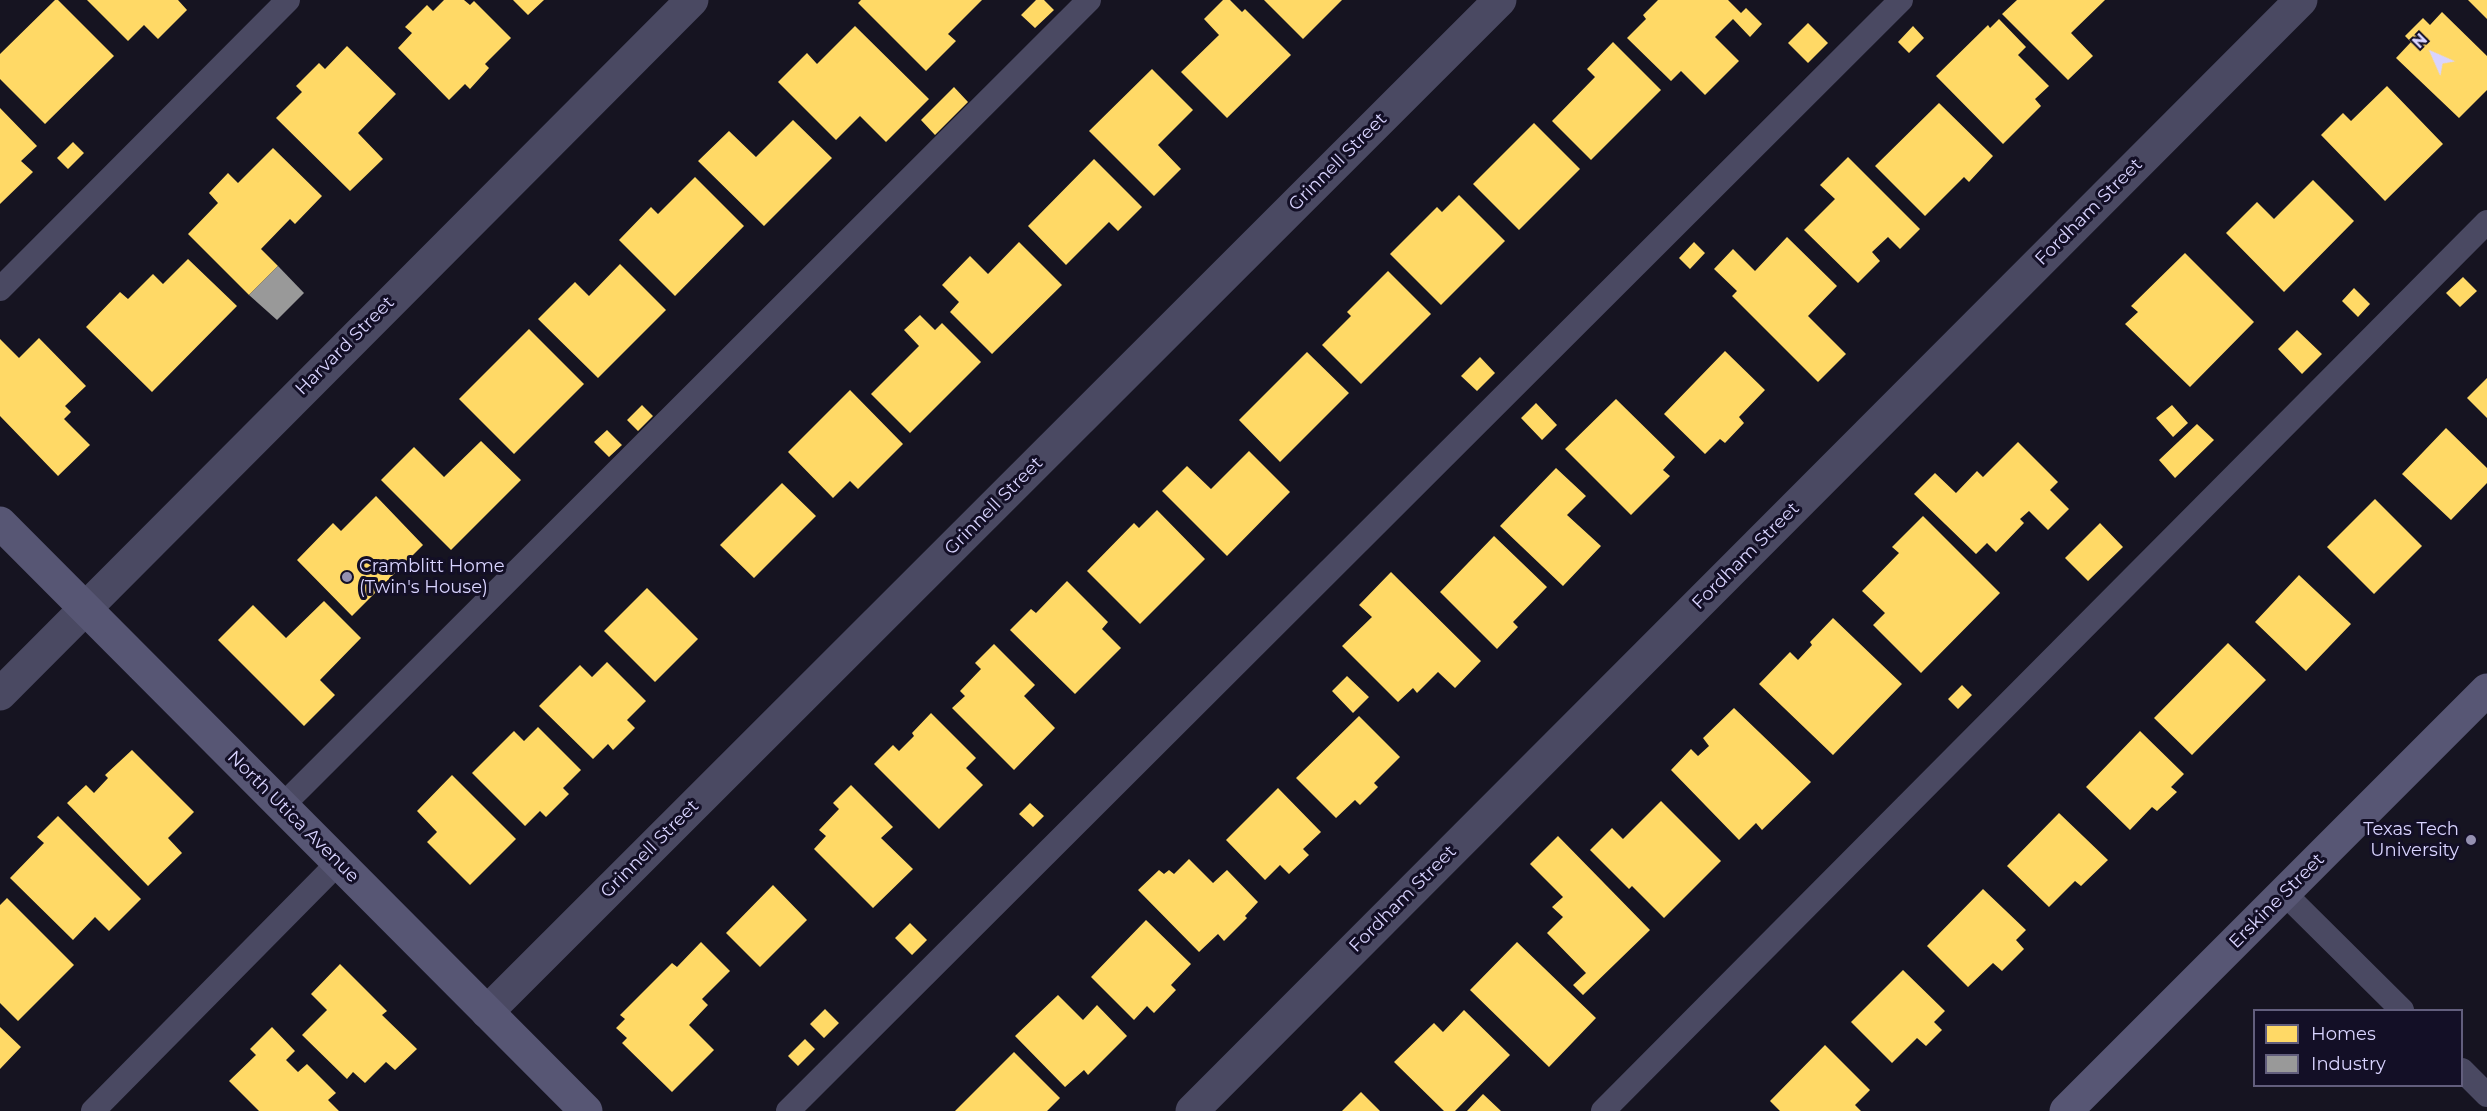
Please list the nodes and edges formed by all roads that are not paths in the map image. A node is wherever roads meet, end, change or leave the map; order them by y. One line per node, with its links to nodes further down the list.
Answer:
1 (288, 0): 8 (lane)
2 (692, 0): 10 (street, Harvard Street)
3 (1089, 0): 13 (lane)
4 (1500, 0): 17 (street, Grinnell Street)
5 (1901, 0): 22 (lane)
6 (2301, 0): 23 (street, Fordham Street)
7 (2487, 222): 24 (lane)
8 (0, 289)
9 (0, 523): 10 (street, North Utica Avenue)
10 (84, 608): 12 (street, Harvard Street); 13 (street, North Utica Avenue)
11 (2487, 690): 15 (street, Erskine Street)
12 (0, 694)
13 (282, 806): 14 (street, North Utica Avenue)
14 (338, 862): 17 (street, North Utica Avenue); 20 (lane)
15 (2285, 894): 16 (lane); 25 (street, Erskine Street)
16 (2400, 1009)
17 (487, 1012): 21 (street, North Utica Avenue)
18 (2463, 1071): 19 (lane)
19 (2487, 1095)
20 (93, 1111)
21 (586, 1111)
22 (788, 1111)
23 (1192, 1111)
24 (1603, 1111)
25 (2066, 1111)

